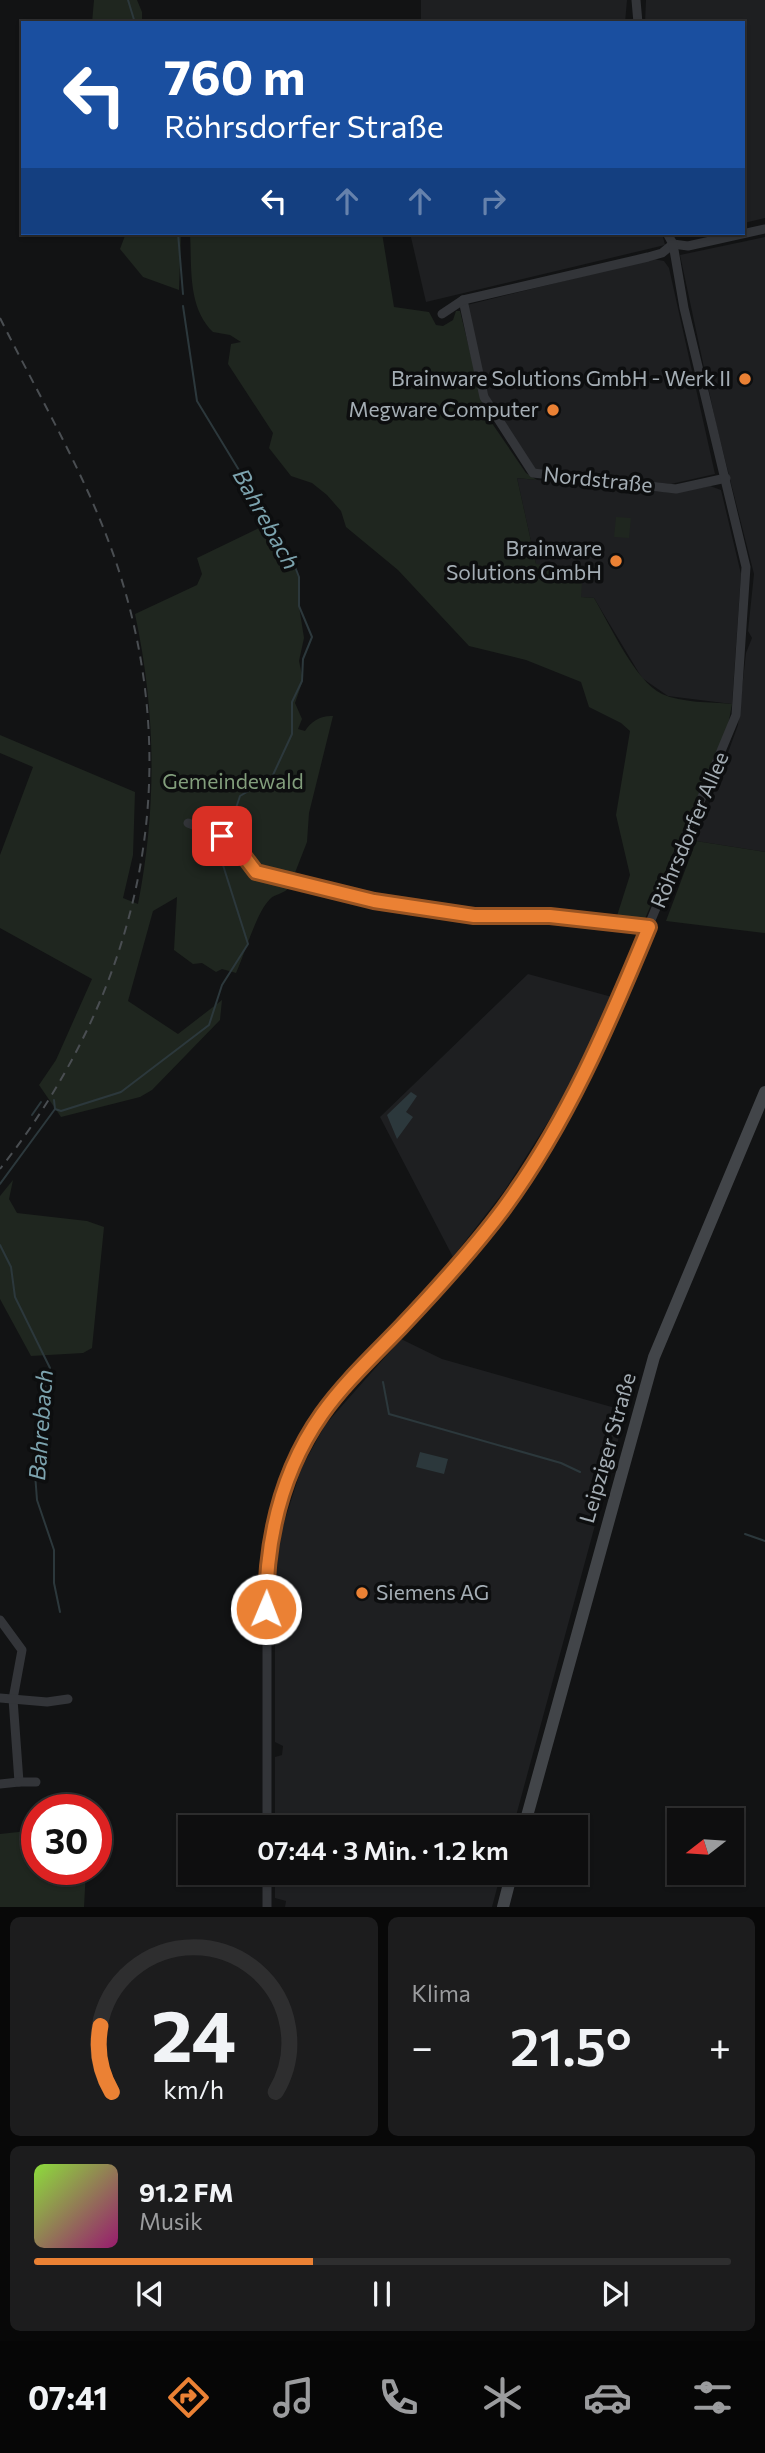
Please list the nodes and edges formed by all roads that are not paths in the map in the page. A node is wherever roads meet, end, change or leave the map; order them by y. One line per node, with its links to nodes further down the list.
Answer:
1 (636, 0): 2 (street)
2 (638, 21)
3 (765, 229): 4 (street)
4 (745, 233)
5 (668, 235): 7 (street, Röhrsdorfer Allee)
6 (738, 235): 7 (street)
7 (673, 244): 8 (street); 10 (street, Röhrsdorfer Allee)
8 (463, 300): 9 (street); 10 (street, Nordstraße)
9 (442, 314)
10 (726, 478): 12 (street, Röhrsdorfer Allee)
11 (188, 823): 12 (street)
12 (649, 927): 21 (street, Röhrsdorfer Allee)
13 (765, 1092): 22 (main road, Leipziger Straße)
14 (0, 1620): 16 (street)
15 (0, 1698): 16 (street)
16 (13, 1699): 17 (street); 18 (street)
17 (68, 1699)
18 (19, 1782): 19 (street); 20 (street)
19 (36, 1782)
20 (0, 1784)
21 (267, 1815)
22 (527, 1815)
23 (267, 1885): 25 (street)
24 (509, 1885): 26 (main road)
25 (267, 1907)
26 (503, 1907)

